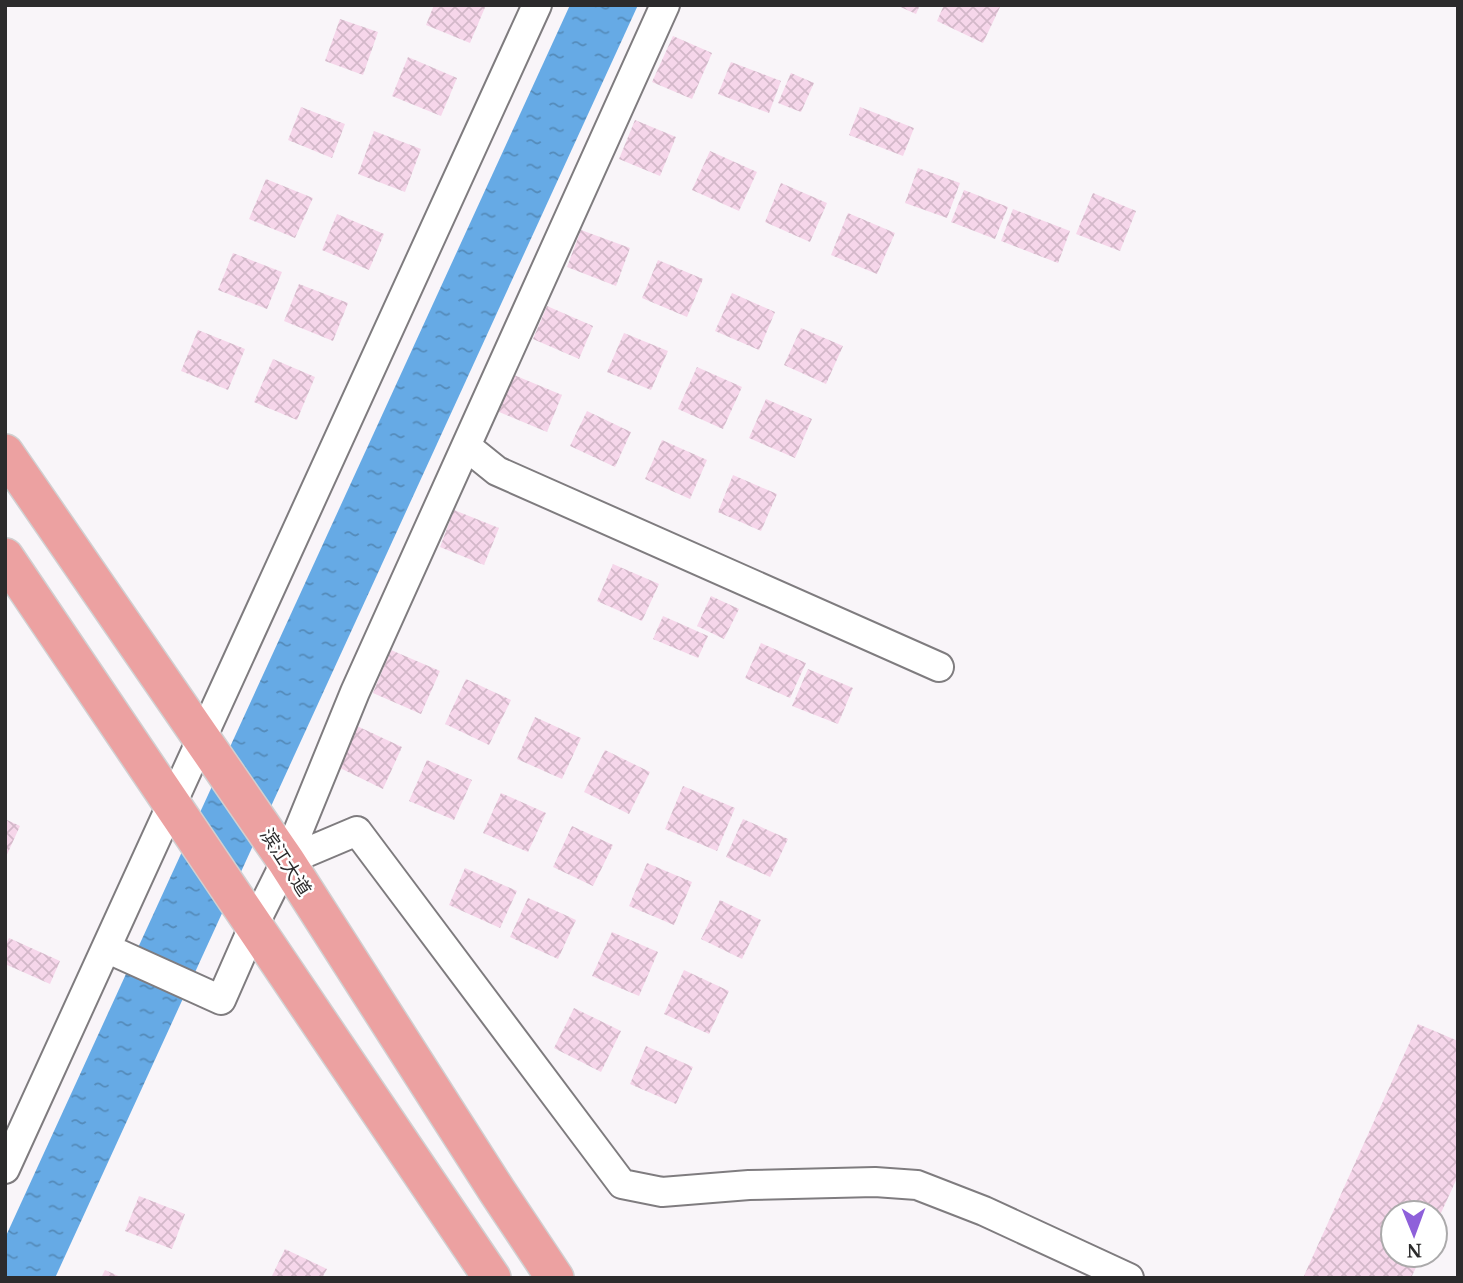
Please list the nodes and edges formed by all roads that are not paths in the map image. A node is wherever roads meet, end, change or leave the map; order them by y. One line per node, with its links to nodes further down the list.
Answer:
1 (537, 5): 7 (street)
2 (666, 5): 3 (street)
3 (466, 446): 6 (street); 9 (street)
4 (5, 453): 7 (main road, 滨江大道)
5 (5, 556): 8 (main road)
6 (939, 667)
7 (202, 738): 8 (street); 9 (main road, 滨江大道)
8 (177, 812): 10 (main road); 11 (street)
9 (286, 861): 10 (street); 14 (main road, 滨江大道); 15 (street)
10 (249, 917): 11 (street); 13 (main road)
11 (106, 948): 12 (street)
12 (5, 1169)
13 (492, 1278)
14 (555, 1278)
15 (1129, 1278)

